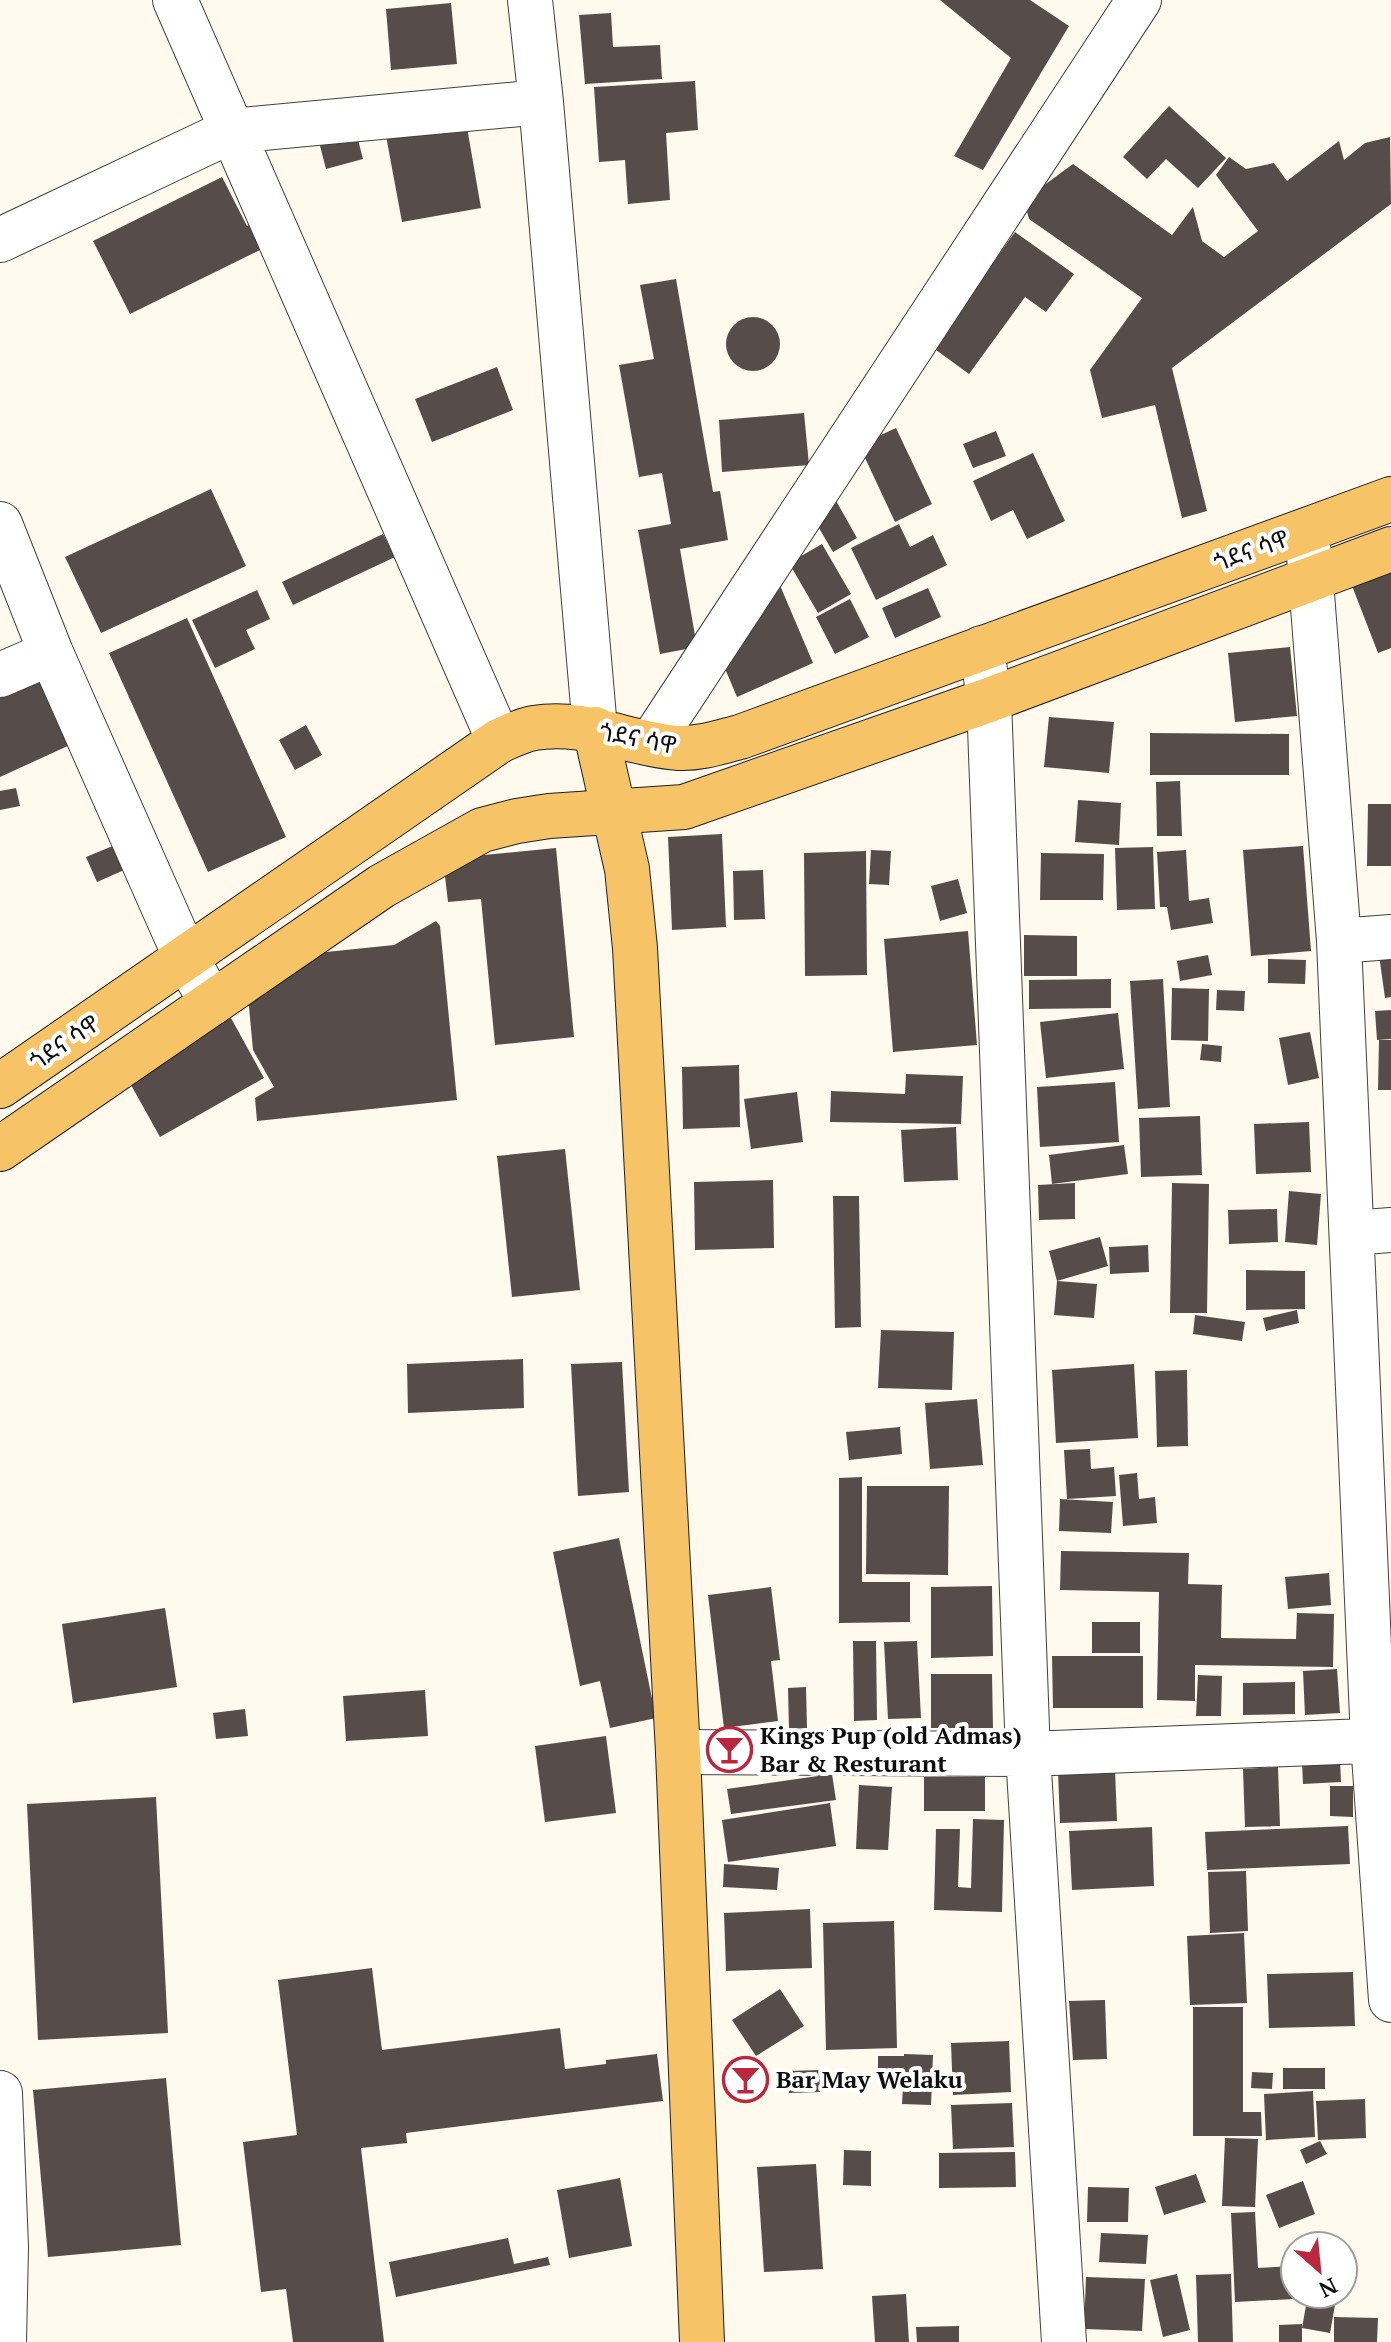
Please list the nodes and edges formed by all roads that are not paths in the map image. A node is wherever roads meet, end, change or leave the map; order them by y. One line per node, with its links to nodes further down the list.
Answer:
1 (175, 0): 5 (street)
2 (530, 0): 4 (street)
3 (1139, 0): 18 (street)
4 (541, 102): 5 (street); 16 (street)
5 (231, 131): 6 (street); 17 (street)
6 (0, 240)
7 (1391, 499): 9 (main road, ጎደና ሳዋ)
8 (0, 524): 13 (street)
9 (1307, 530): 11 (street); 12 (main road, ጎደና ሳዋ)
10 (1391, 549): 11 (main road, ጎደና ሳዋ)
11 (1312, 579): 15 (main road, ጎደና ሳዋ); 21 (street)
12 (982, 648): 15 (street); 18 (main road, ጎደና ሳዋ)
13 (51, 653): 14 (street); 22 (street)
14 (0, 675)
15 (989, 700): 19 (main road, ጎደና ሳዋ); 29 (street)
16 (595, 729): 17 (main road, ጎደና ሳዋ); 18 (main road, ጎደና ሳዋ); 19 (main road)
17 (499, 741): 22 (main road, ጎደና ሳዋ)
18 (651, 743)
19 (614, 813): 23 (main road, ጎደና ሳዋ); 28 (main road)
20 (1391, 937): 21 (street)
21 (1339, 941): 26 (street)
22 (186, 958): 23 (street); 24 (main road, ጎደና ሳዋ)
23 (212, 1003): 25 (main road, ጎደና ሳዋ)
24 (0, 1086)
25 (0, 1149)
26 (1372, 1232): 27 (street)
27 (1382, 1741): 29 (street); 30 (street)
28 (678, 1752): 29 (street); 33 (main road)
29 (1028, 1754): 34 (street)
30 (1391, 2000)
31 (0, 2093): 32 (street)
32 (4, 2342)
33 (702, 2342)
34 (1064, 2342)

